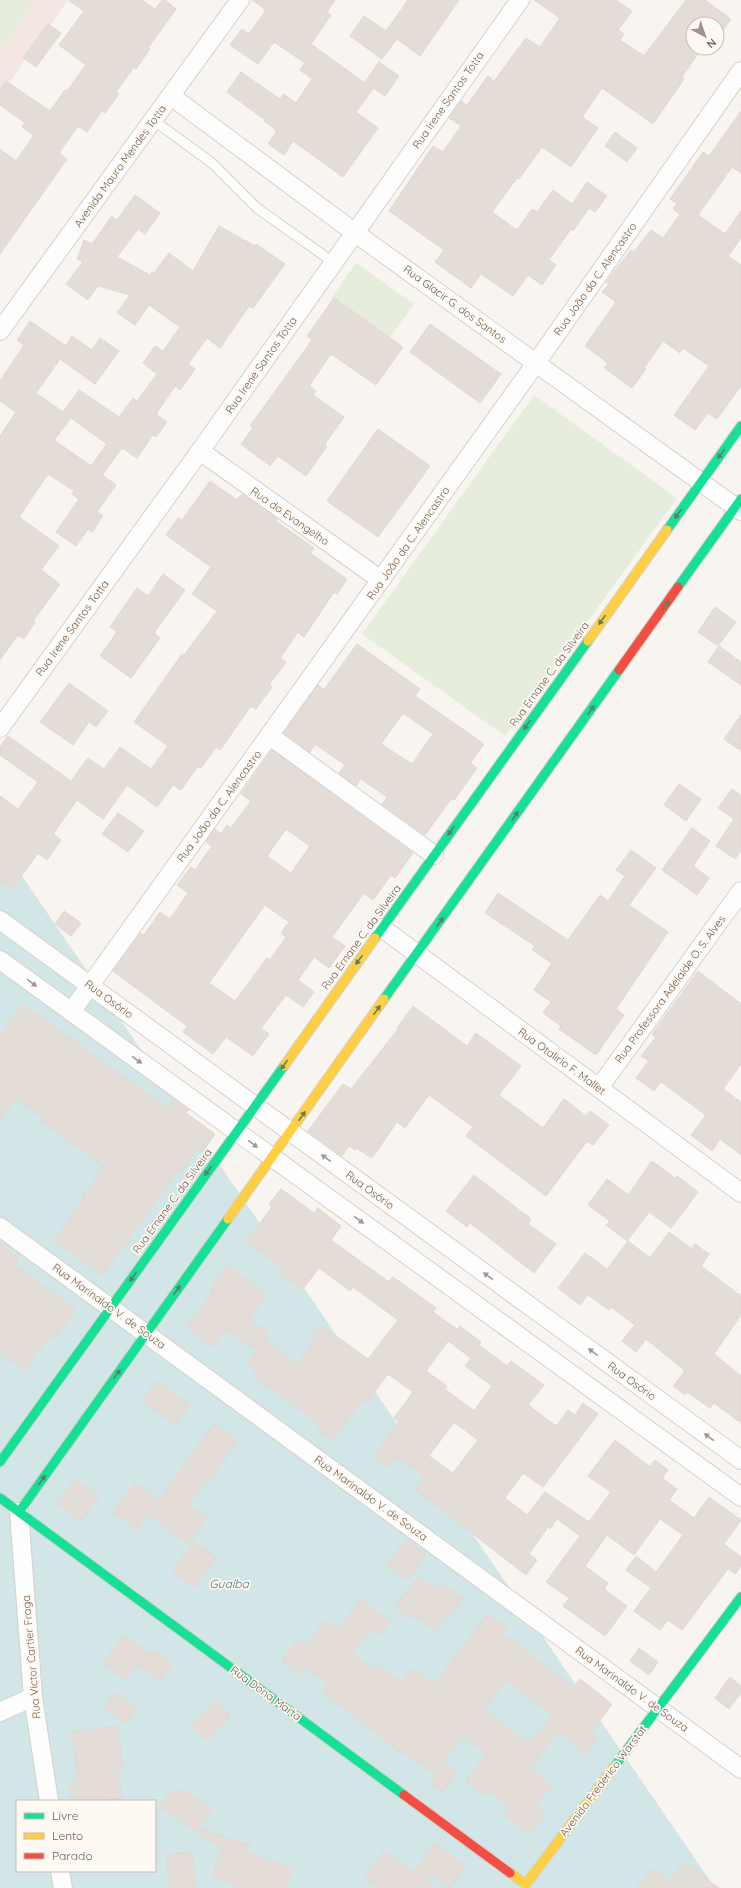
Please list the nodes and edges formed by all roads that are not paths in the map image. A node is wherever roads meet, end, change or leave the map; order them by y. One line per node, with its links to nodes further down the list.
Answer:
1 (240, 0): 4 (street, Avenida Mauro Mendes Totta)
2 (520, 0): 6 (street, Rua Irene Santos Totta)
3 (741, 71): 9 (street, Rua João da C. Alencastro)
4 (171, 96): 5 (street, Avenida Mauro Mendes Totta); 6 (street, Rua Glacir G. dos Santos)
5 (153, 120): 7 (lane); 8 (street, Avenida Mauro Mendes Totta)
6 (354, 232): 7 (street, Rua Irene Santos Totta); 9 (street, Rua Glacir G. dos Santos)
7 (333, 262): 11 (street, Rua Irene Santos Totta)
8 (0, 331)
9 (536, 363): 12 (street, Rua Glacir G. dos Santos); 14 (street, Rua João da C. Alencastro)
10 (741, 426): 12 (street, Rua Ernane C. da Silveira, one-way to 12)
11 (200, 451): 14 (street, Rua do Evangelho); 15 (street, Rua Irene Santos Totta)
12 (701, 482): 13 (street, Rua Glacir G. dos Santos); 17 (street, Rua Ernane C. da Silveira, one-way to 17)
13 (739, 506): 21 (street, one-way to 13)
14 (381, 580): 16 (street, Rua João da C. Alencastro)
15 (0, 728)
16 (270, 736): 17 (street); 23 (street, Rua João da C. Alencastro)
17 (434, 855): 20 (street, Rua Ernane C. da Silveira)
18 (741, 891): 25 (street, Rua Professora Adelaide O. S. Alves)
19 (0, 920): 23 (street, Rua Osório)
20 (382, 928): 21 (street, Rua Otalirio F. Mallet); 26 (street, Rua Ernane C. da Silveira, one-way to 26)
21 (417, 954): 25 (street, Rua Otalirio F. Mallet); 28 (street, one-way to 21)
22 (0, 960): 24 (street, one-way to 24)
23 (90, 986): 24 (street, Rua João da C. Alencastro); 26 (street, Rua Osório)
24 (71, 1012): 27 (street, one-way to 27)
25 (598, 1088): 30 (street, Rua Otalirio F. Mallet)
26 (255, 1106): 27 (street, Rua Ernane C. da Silveira); 28 (street, Rua Osório)
27 (236, 1132): 29 (street, one-way to 29); 32 (street, Rua Ernane C. da Silveira, one-way to 32)
28 (290, 1132): 29 (street); 34 (street, Rua Osório, one-way to 28)
29 (272, 1158): 33 (street, one-way to 29); 35 (street, one-way to 35)
30 (741, 1193)
31 (0, 1227): 32 (street, Rua Marinaldo V. de Souza)
32 (111, 1307): 33 (street, Rua Marinaldo V. de Souza); 37 (street, Rua Ernane C. da Silveira)
33 (147, 1333): 40 (street, one-way to 33); 43 (street, Rua Marinaldo V. de Souza)
34 (638, 1384): 35 (street); 36 (street, Rua Osório, one-way to 34)
35 (620, 1409): 38 (street)
36 (741, 1460)
37 (0, 1462)
38 (741, 1497)
39 (0, 1498): 40 (street, Rua Dona Marta)
40 (19, 1512): 42 (street, Rua Victor Cartier Fraga); 48 (street, Rua Dona Marta)
41 (741, 1597): 43 (street, Avenida Frederico Warstat)
42 (33, 1697): 44 (street); 46 (street, Rua Victor Cartier Fraga)
43 (658, 1708): 45 (street, Rua Marinaldo V. de Souza); 48 (street, Avenida Frederico Warstat)
44 (0, 1712)
45 (741, 1769)
46 (49, 1800)
47 (60, 1872): 49 (street)
48 (527, 1887)
49 (63, 1888)

